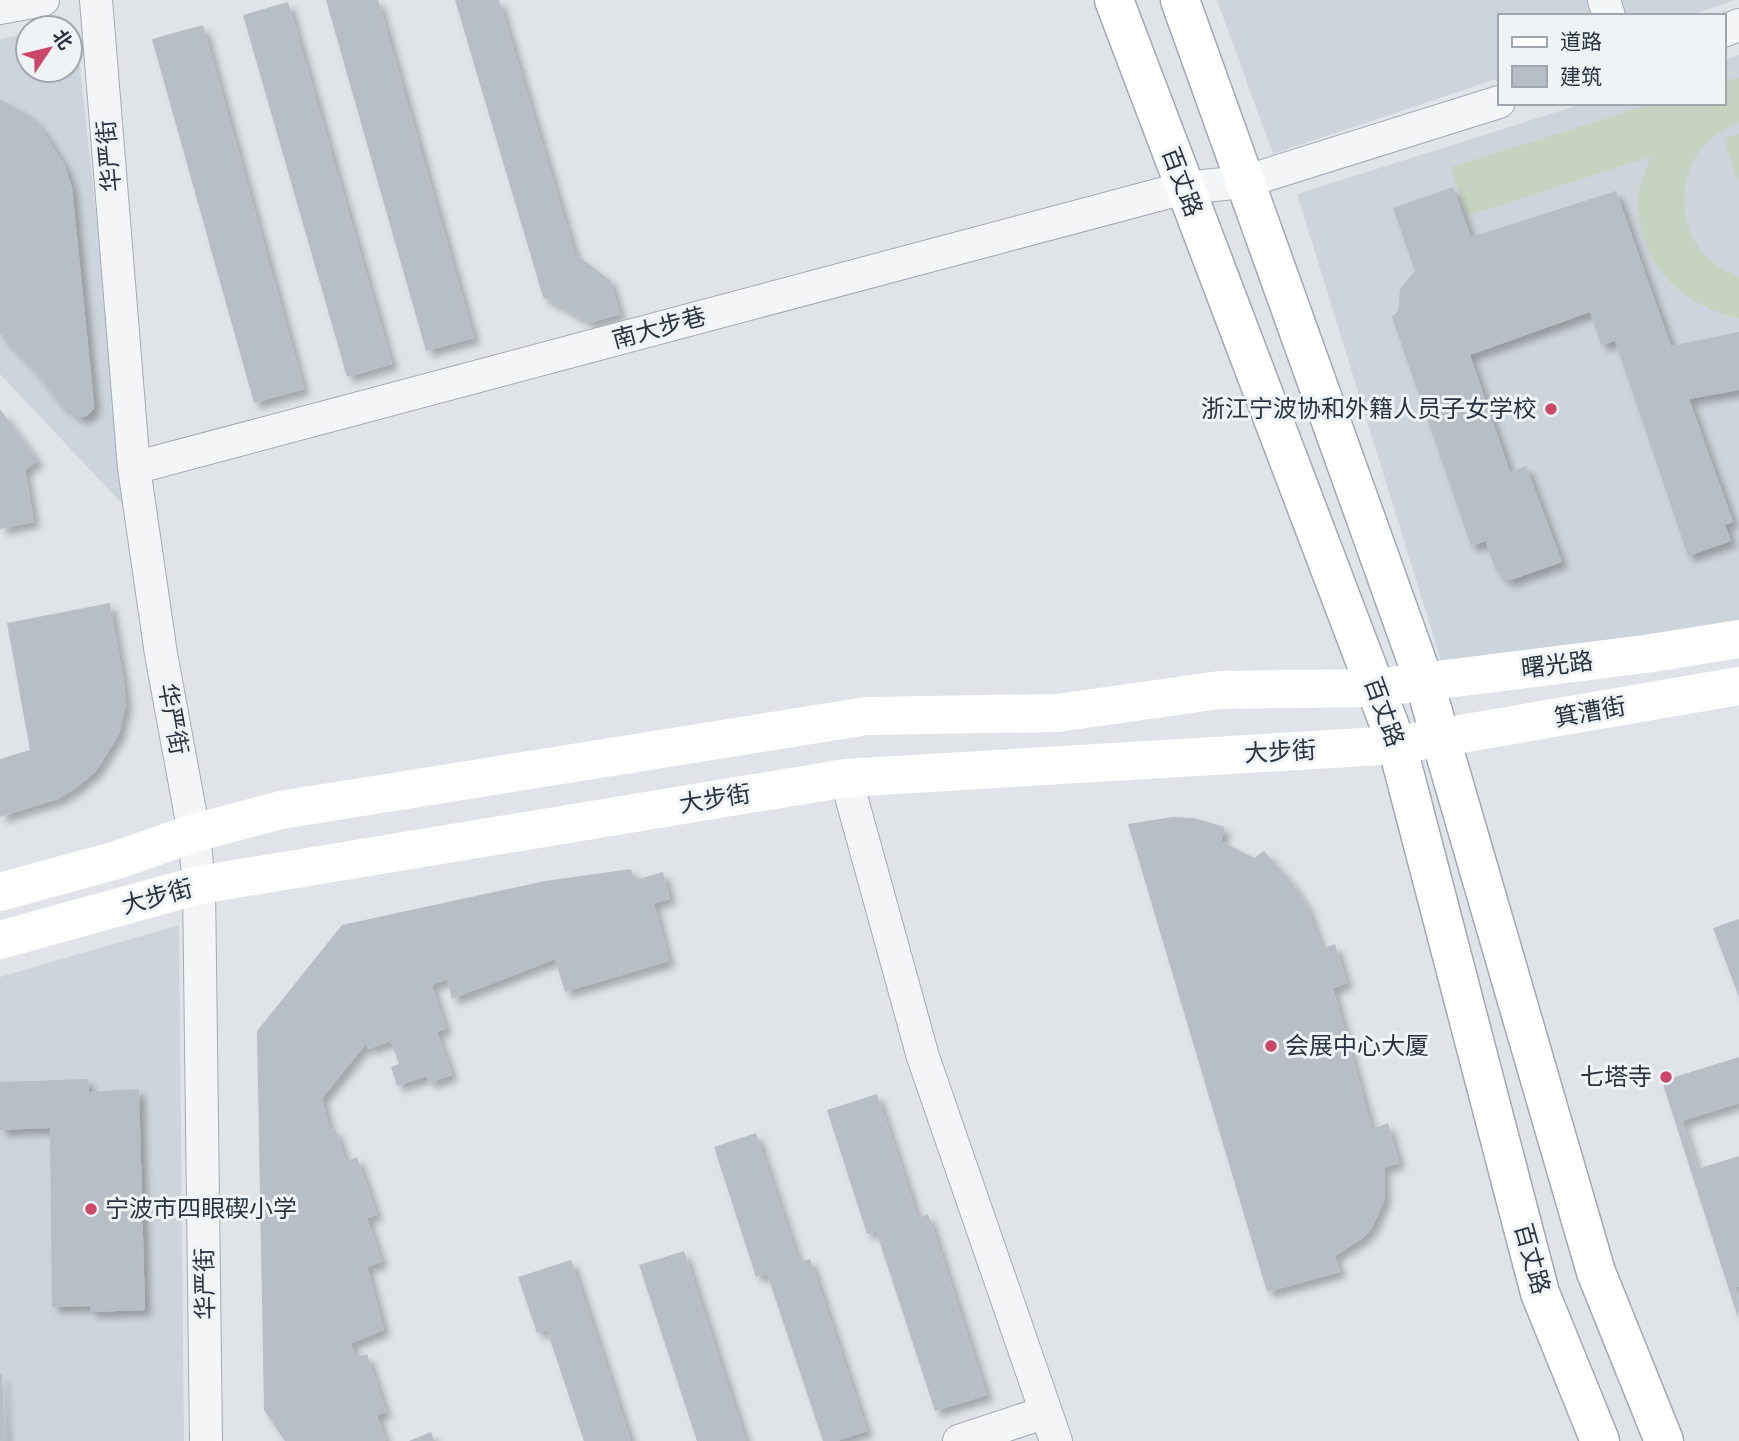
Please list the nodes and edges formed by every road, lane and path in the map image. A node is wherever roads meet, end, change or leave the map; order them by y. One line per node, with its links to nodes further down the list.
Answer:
1 (43, 0): 5 (street)
2 (96, 0): 9 (street, 华严街)
3 (1114, 0): 8 (main road, 百丈路)
4 (1180, 0): 7 (main road, 百丈路)
5 (0, 8)
6 (1498, 102): 7 (street, 南大步巷)
7 (1244, 182): 8 (street, 南大步巷); 11 (main road, 百丈路)
8 (1184, 188): 9 (street, 南大步巷); 13 (main road, 百丈路)
9 (134, 468): 17 (street, 华严街)
10 (1739, 639): 11 (main road, 曙光路)
11 (1424, 681): 13 (main road, 曙光路); 14 (main road, 百丈路)
12 (1739, 686): 14 (main road, 箕漕街)
13 (1376, 688): 15 (main road, 百丈路); 17 (main road, 大步街)
14 (1442, 738): 15 (main road, 大步街); 26 (main road, 百丈路)
15 (1397, 746): 16 (main road, 大步街); 25 (main road, 百丈路)
16 (846, 778): 18 (main road, 大步街); 21 (street)
17 (194, 833): 18 (street, 华严街); 19 (main road, 大步街)
18 (199, 885): 20 (main road, 大步街); 22 (street, 华严街)
19 (0, 892)
20 (0, 940)
21 (1046, 1412): 23 (street); 24 (street)
22 (206, 1441)
23 (959, 1441)
24 (1056, 1441)
25 (1600, 1441)
26 (1664, 1441)

